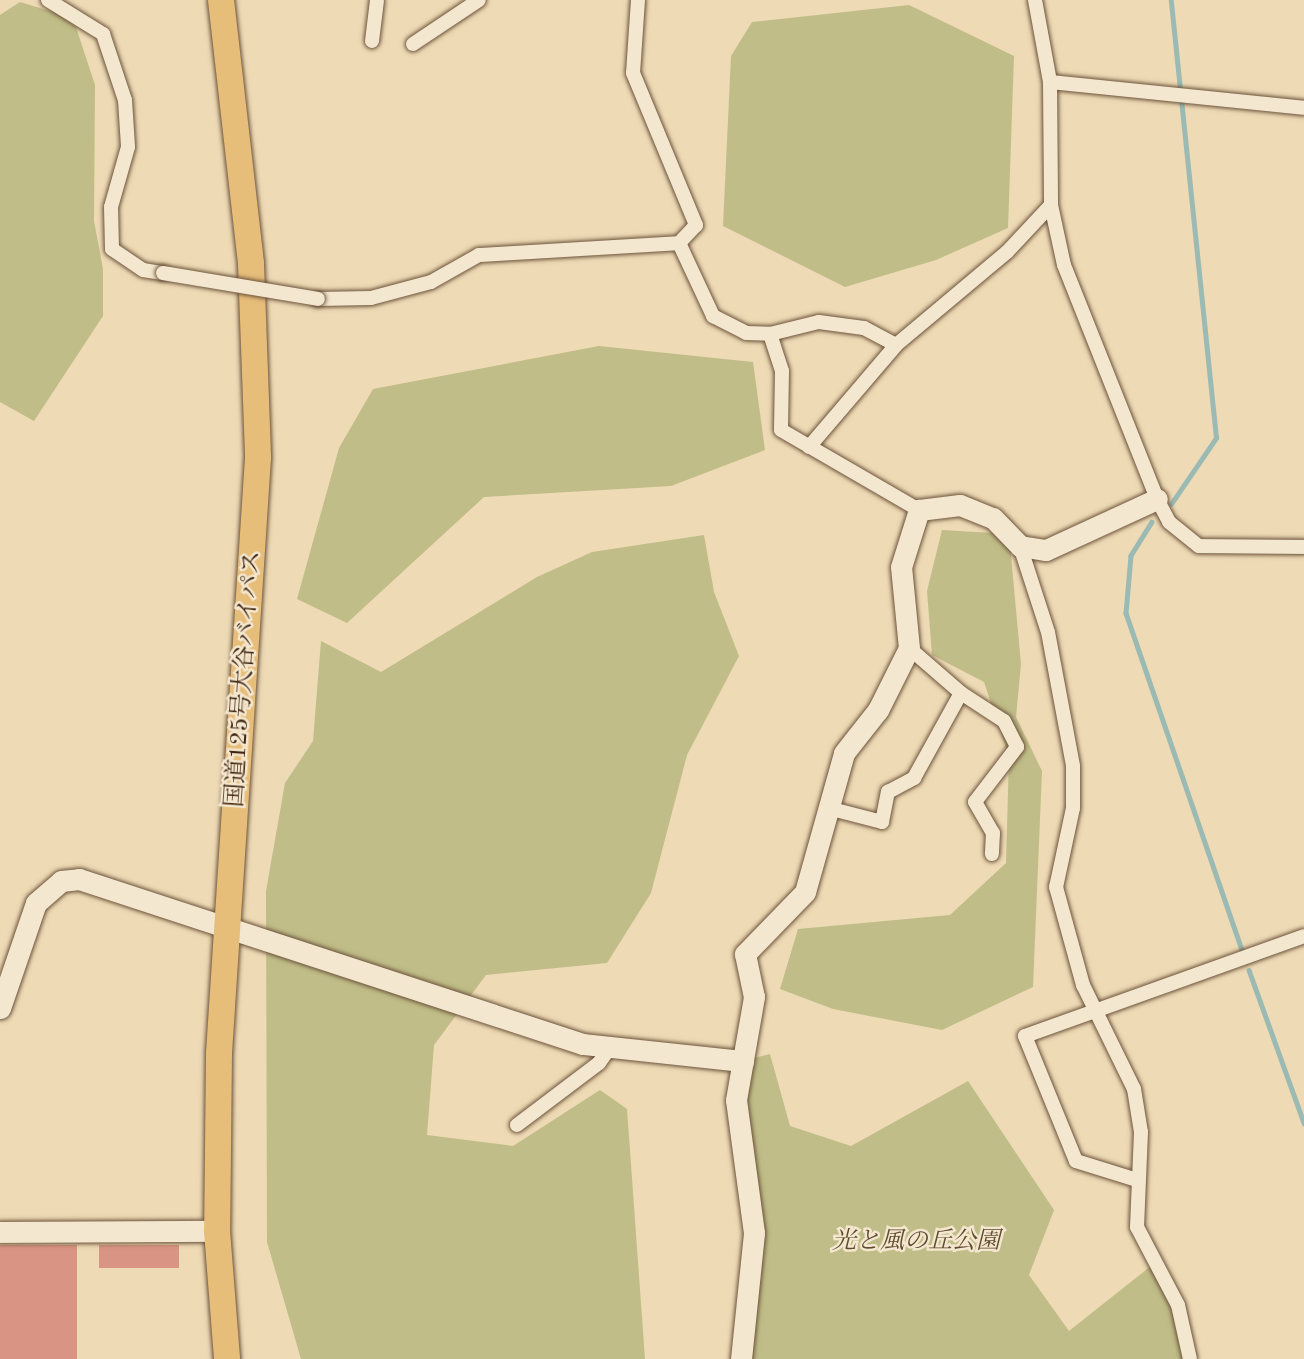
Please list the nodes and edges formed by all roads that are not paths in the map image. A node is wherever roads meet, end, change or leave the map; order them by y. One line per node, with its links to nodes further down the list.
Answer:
1 (48, 0): 12 (street, bridge)
2 (221, 0): 24 (highway, 国道125号大谷バイパス)
3 (377, 0): 7 (street)
4 (479, 0): 8 (street)
5 (638, 0): 12 (street)
6 (1035, 0): 9 (street)
7 (372, 41)
8 (414, 44)
9 (1050, 82): 10 (street); 11 (street)
10 (1304, 108)
11 (1051, 205): 14 (street); 16 (street)
12 (678, 243): 13 (street)
13 (770, 334): 14 (street); 15 (street)
14 (896, 345): 15 (street)
15 (809, 447): 17 (street)
16 (1157, 499): 18 (street); 19 (street)
17 (919, 510): 18 (street); 20 (street)
18 (1020, 546): 27 (street)
19 (1304, 547)
20 (909, 648): 21 (street); 22 (street)
21 (961, 693): 22 (street); 23 (street)
22 (828, 808): 29 (street)
23 (992, 854)
24 (228, 926): 26 (street); 28 (street); 32 (highway, 国道125号大谷バイパス)
25 (1304, 936): 27 (street)
26 (0, 1008)
27 (1100, 1009): 31 (street); 31 (street)
28 (610, 1047): 29 (street); 30 (street)
29 (743, 1061): 35 (street)
30 (517, 1125)
31 (1137, 1180): 36 (street)
32 (217, 1231): 33 (street); 34 (highway, 国道125号大谷バイパス)
33 (0, 1232)
34 (227, 1359)
35 (741, 1359)
36 (1190, 1359)

